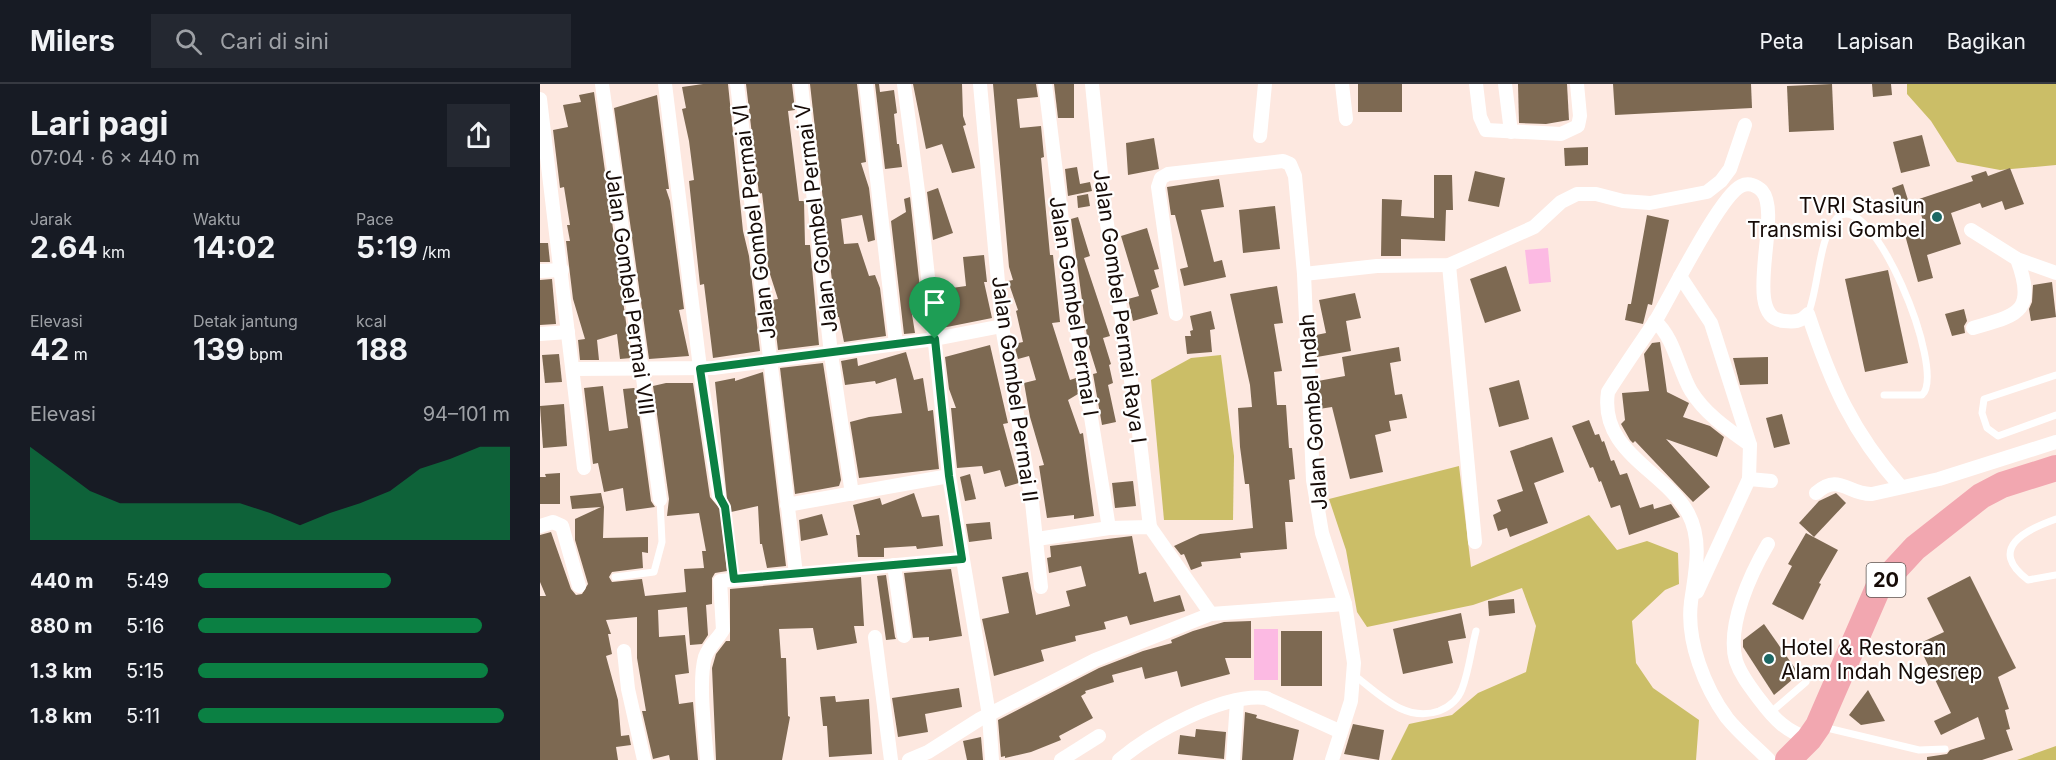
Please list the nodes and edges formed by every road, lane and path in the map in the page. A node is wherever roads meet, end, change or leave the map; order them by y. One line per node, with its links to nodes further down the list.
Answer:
1 (602, 84): 39 (street, Jalan Gombel Permai VIII)
2 (665, 84): 41 (street)
3 (737, 84): 38 (street, Jalan Gombel Permai VI)
4 (801, 84): 37 (street, Jalan Gombel Permai V)
5 (866, 84): 36 (street)
6 (904, 84): 35 (street)
7 (980, 84): 31 (street, Jalan Gombel Permai II)
8 (1045, 84): 61 (street, Jalan Gombel Permai I)
9 (1092, 84): 60 (street, Jalan Gombel Permai Raya I)
10 (1265, 84): 19 (street)
11 (1342, 84): 16 (street)
12 (1476, 84): 18 (street)
13 (1505, 84): 18 (street)
14 (1578, 84): 18 (street)
15 (540, 99): 23 (street)
16 (1346, 119)
17 (1745, 125): 22 (street)
18 (1510, 132)
19 (1260, 136)
20 (1971, 230): 21 (street)
21 (2017, 259): 25 (street); 32 (street)
22 (1449, 265): 26 (street); 63 (street)
23 (562, 270): 24 (street); 33 (street)
24 (540, 271)
25 (2056, 273)
26 (1304, 274): 28 (street, Jalan Gombel Indah); 73 (street, Jalan Gombel Indah)
27 (1680, 276): 29 (street); 30 (street); 46 (street)
28 (1176, 314)
29 (1808, 314): 43 (lane); 52 (street)
30 (1655, 321): 46 (street); 74 (street)
31 (1002, 326): 35 (street); 62 (street, Jalan Gombel Permai II)
32 (1973, 328)
33 (568, 332): 34 (street); 40 (street)
34 (540, 334)
35 (935, 339): 36 (street); 49 (street)
36 (896, 344): 37 (street)
37 (831, 354): 38 (street); 54 (street, Jalan Gombel Permai V)
38 (769, 360): 41 (street); 57 (street, Jalan Gombel Permai VI)
39 (640, 368): 40 (street); 41 (street); 56 (street, Jalan Gombel Permai VIII)
40 (573, 369): 47 (street)
41 (700, 369): 55 (street)
42 (2056, 375): 44 (lane)
43 (1884, 395)
44 (2056, 415)
45 (2056, 442): 52 (street)
46 (1750, 445): 50 (street)
47 (584, 468)
48 (2056, 468): 86 (highway, 20)
49 (949, 476): 54 (street); 65 (street)
50 (1749, 479): 51 (street); 74 (street)
51 (1771, 481)
52 (1900, 487): 53 (street)
53 (1816, 493)
54 (852, 494): 57 (street)
55 (719, 496): 70 (lane)
56 (660, 500): 69 (lane)
57 (787, 505): 67 (street, Jalan Gombel Permai VI)
58 (2056, 519): 68 (lane)
59 (540, 526): 71 (street)
60 (1150, 527): 61 (street); 75 (street)
61 (1109, 528): 62 (street)
62 (1037, 539): 72 (street, Jalan Gombel Permai II)
63 (1475, 542)
64 (1768, 544): 83 (street)
65 (962, 559): 66 (street); 84 (street)
66 (894, 565): 67 (street); 77 (street)
67 (796, 574): 70 (street)
68 (2056, 575)
69 (615, 577)
70 (734, 579): 90 (street)
71 (579, 586)
72 (1041, 587)
73 (1345, 604): 75 (street); 80 (street, Jalan Gombel Indah)
74 (1691, 604): 98 (street)
75 (1211, 614): 84 (street)
76 (1476, 631): 80 (lane)
77 (904, 636)
78 (875, 637): 91 (street)
79 (624, 651): 89 (street)
80 (1354, 675): 85 (street, Jalan Gombel Indah)
81 (1806, 682): 83 (lane)
82 (1237, 701): 85 (street); 95 (street); 96 (street)
83 (1770, 713): 86 (street)
84 (989, 715): 92 (street); 93 (street)
85 (1339, 731): 97 (street, Jalan Gombel Indah)
86 (1813, 733): 88 (lane); 99 (highway, 20)
87 (1099, 736): 94 (street)
88 (1945, 749)
89 (644, 760)
90 (708, 760)
91 (891, 760)
92 (909, 760)
93 (992, 760)
94 (1061, 760)
95 (1119, 760)
96 (1233, 760)
97 (1332, 760)
98 (1769, 760)
99 (1788, 760)

